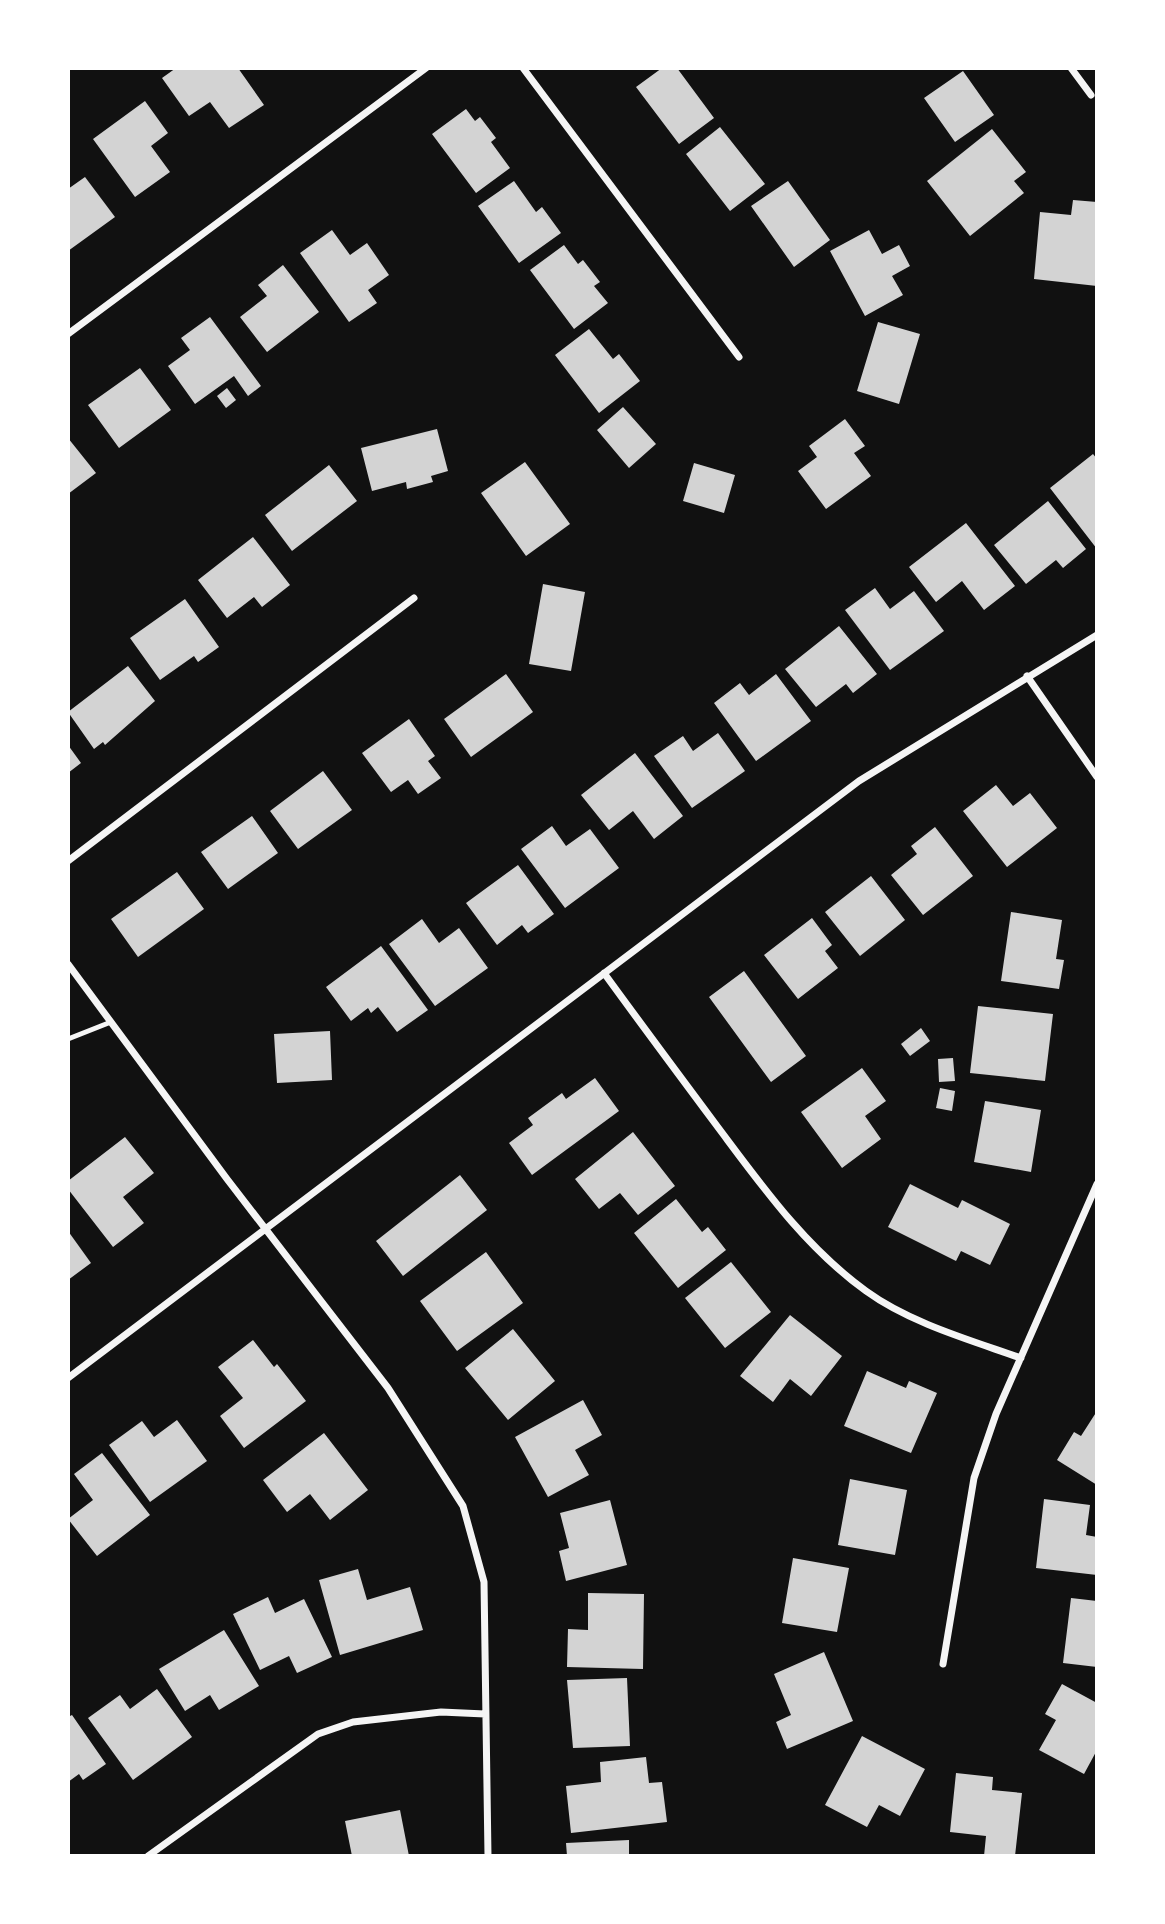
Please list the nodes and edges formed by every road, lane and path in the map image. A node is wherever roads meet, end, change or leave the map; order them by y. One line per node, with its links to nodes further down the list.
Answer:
1 (426, 68): 5 (street)
2 (523, 68): 6 (street)
3 (1071, 68): 4 (street)
4 (1091, 95)
5 (68, 334)
6 (739, 357)
7 (414, 598): 11 (street)
8 (1097, 635): 9 (street)
9 (1027, 676): 10 (street); 13 (street)
10 (1097, 777)
11 (68, 861)
12 (68, 964): 14 (street)
13 (604, 973): 17 (street); 18 (street)
14 (111, 1022): 15 (lane); 17 (street)
15 (68, 1039)
16 (1097, 1184): 18 (street)
17 (266, 1228): 19 (street); 21 (street)
18 (1021, 1358): 20 (street)
19 (68, 1378)
20 (943, 1664)
21 (485, 1714): 22 (street); 23 (street)
22 (148, 1856)
23 (488, 1856)

